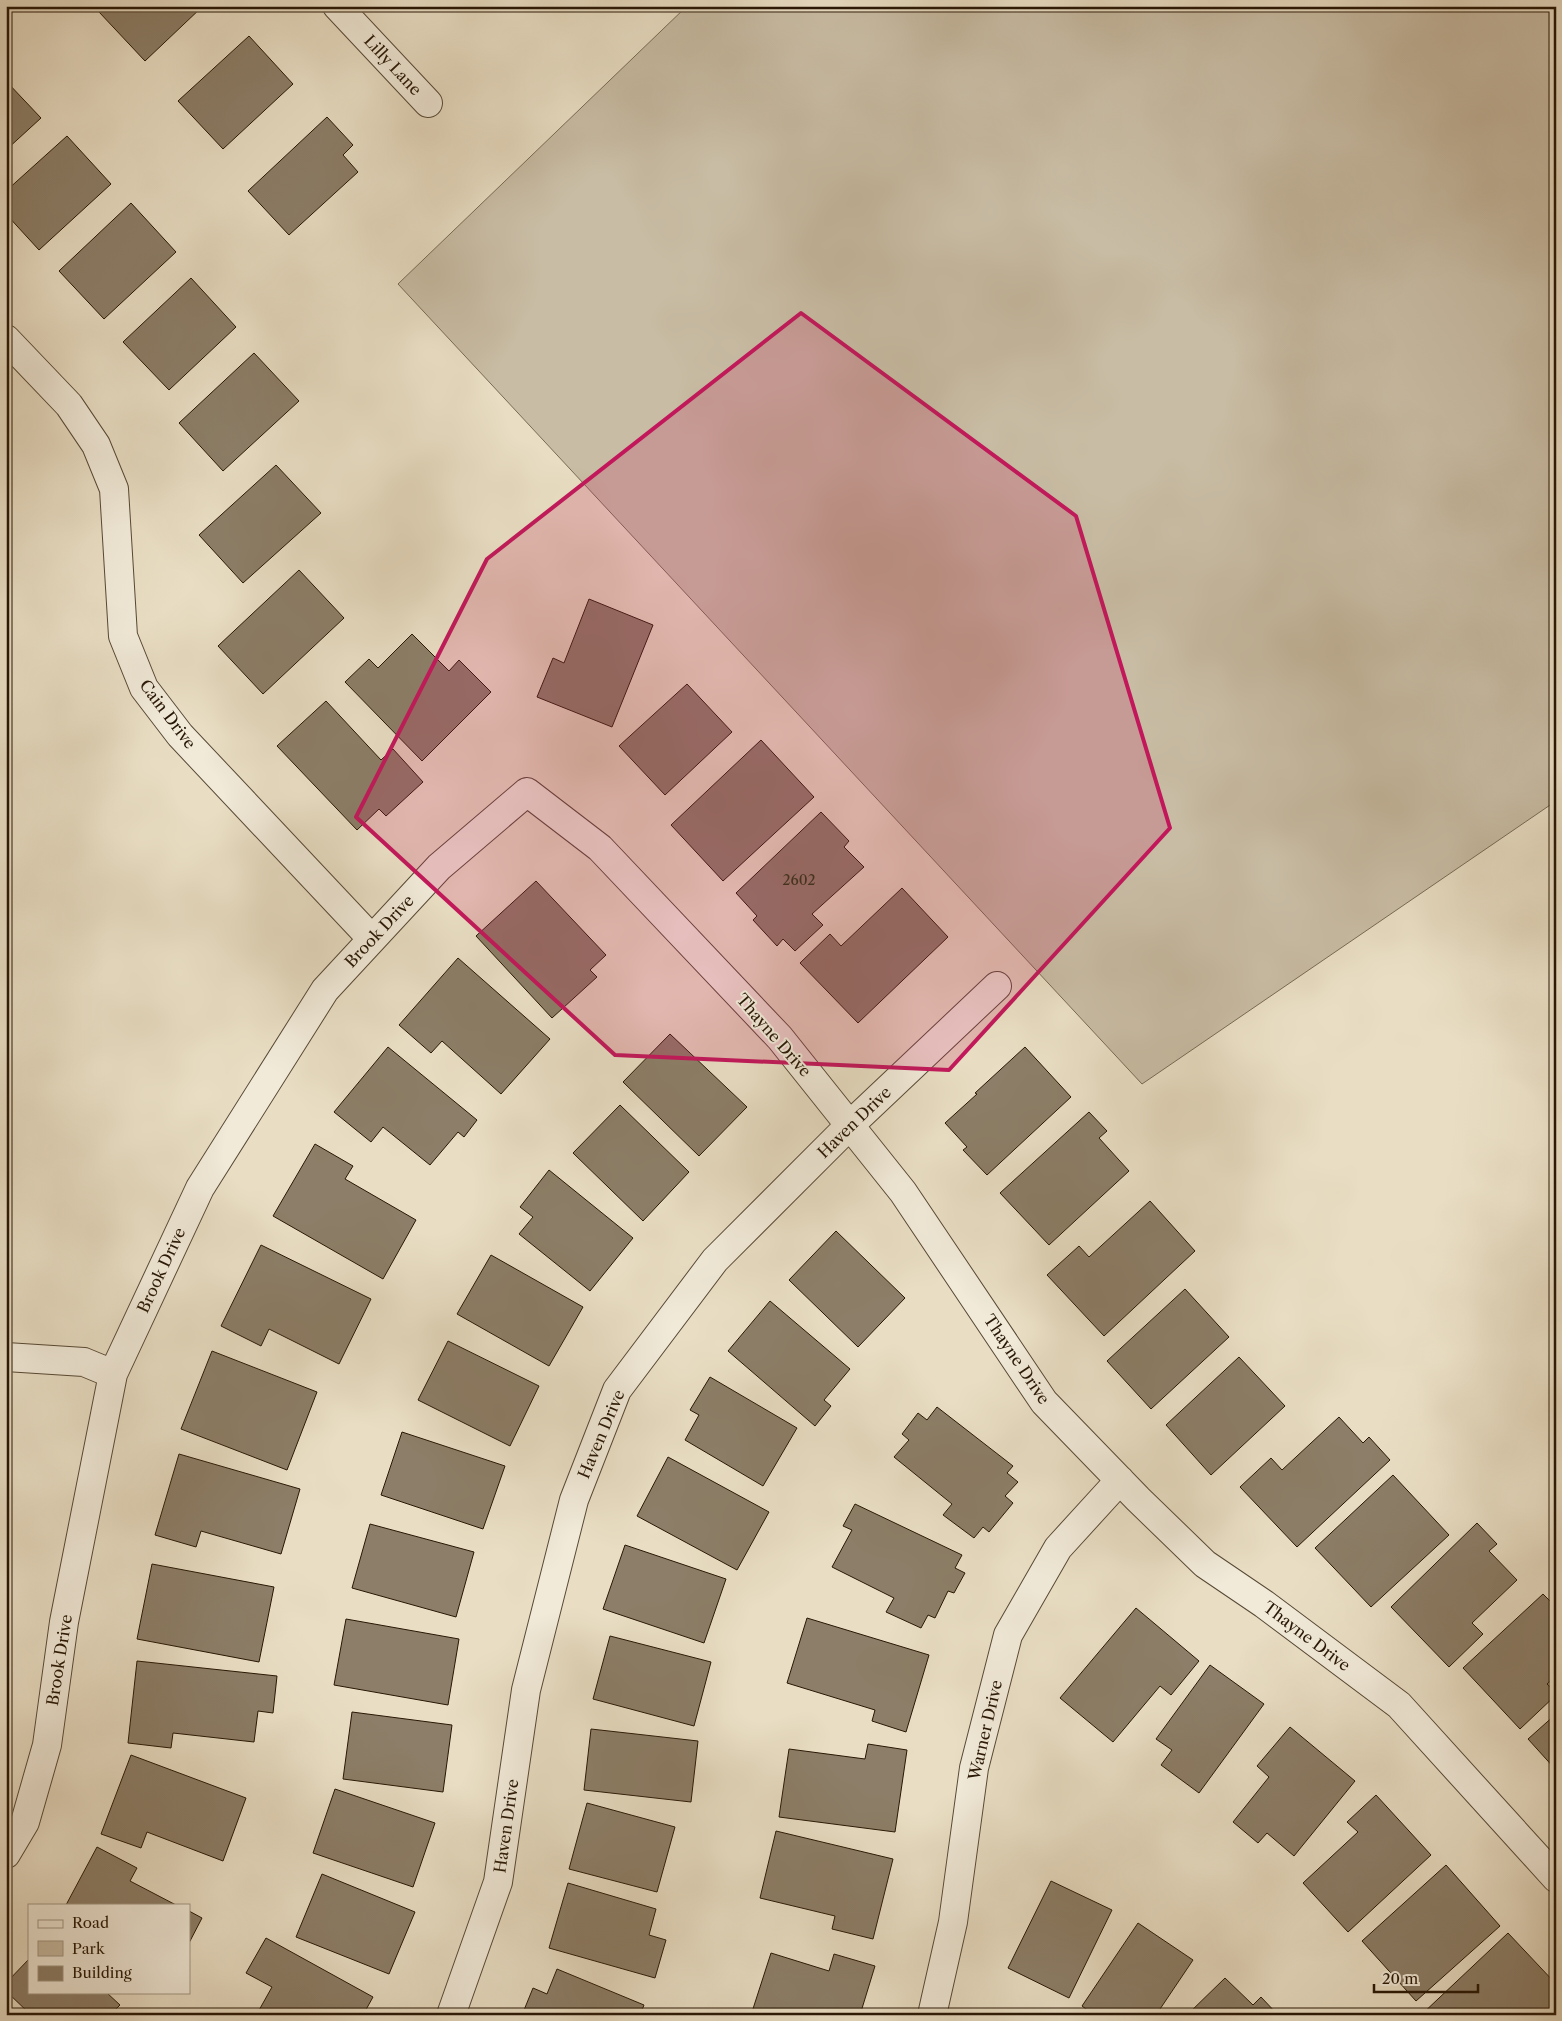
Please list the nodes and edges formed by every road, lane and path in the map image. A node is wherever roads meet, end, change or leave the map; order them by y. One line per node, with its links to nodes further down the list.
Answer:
1 (338, 6): 2 (street, Lilly Lane)
2 (428, 103)
3 (6, 339): 5 (street, Cain Drive)
4 (527, 792): 5 (street, Brook Drive); 7 (street, Thayne Drive)
5 (372, 939): 9 (street, Brook Drive)
6 (998, 986): 7 (street, Haven Drive)
7 (850, 1125): 10 (street, Thayne Drive); 13 (street, Haven Drive)
8 (6, 1357): 9 (street)
9 (113, 1374): 11 (street, Brook Drive)
10 (1120, 1480): 12 (street, Thayne Drive); 14 (street, Warner Drive)
11 (6, 1854)
12 (1556, 1878)
13 (451, 2015)
14 (932, 2015)

